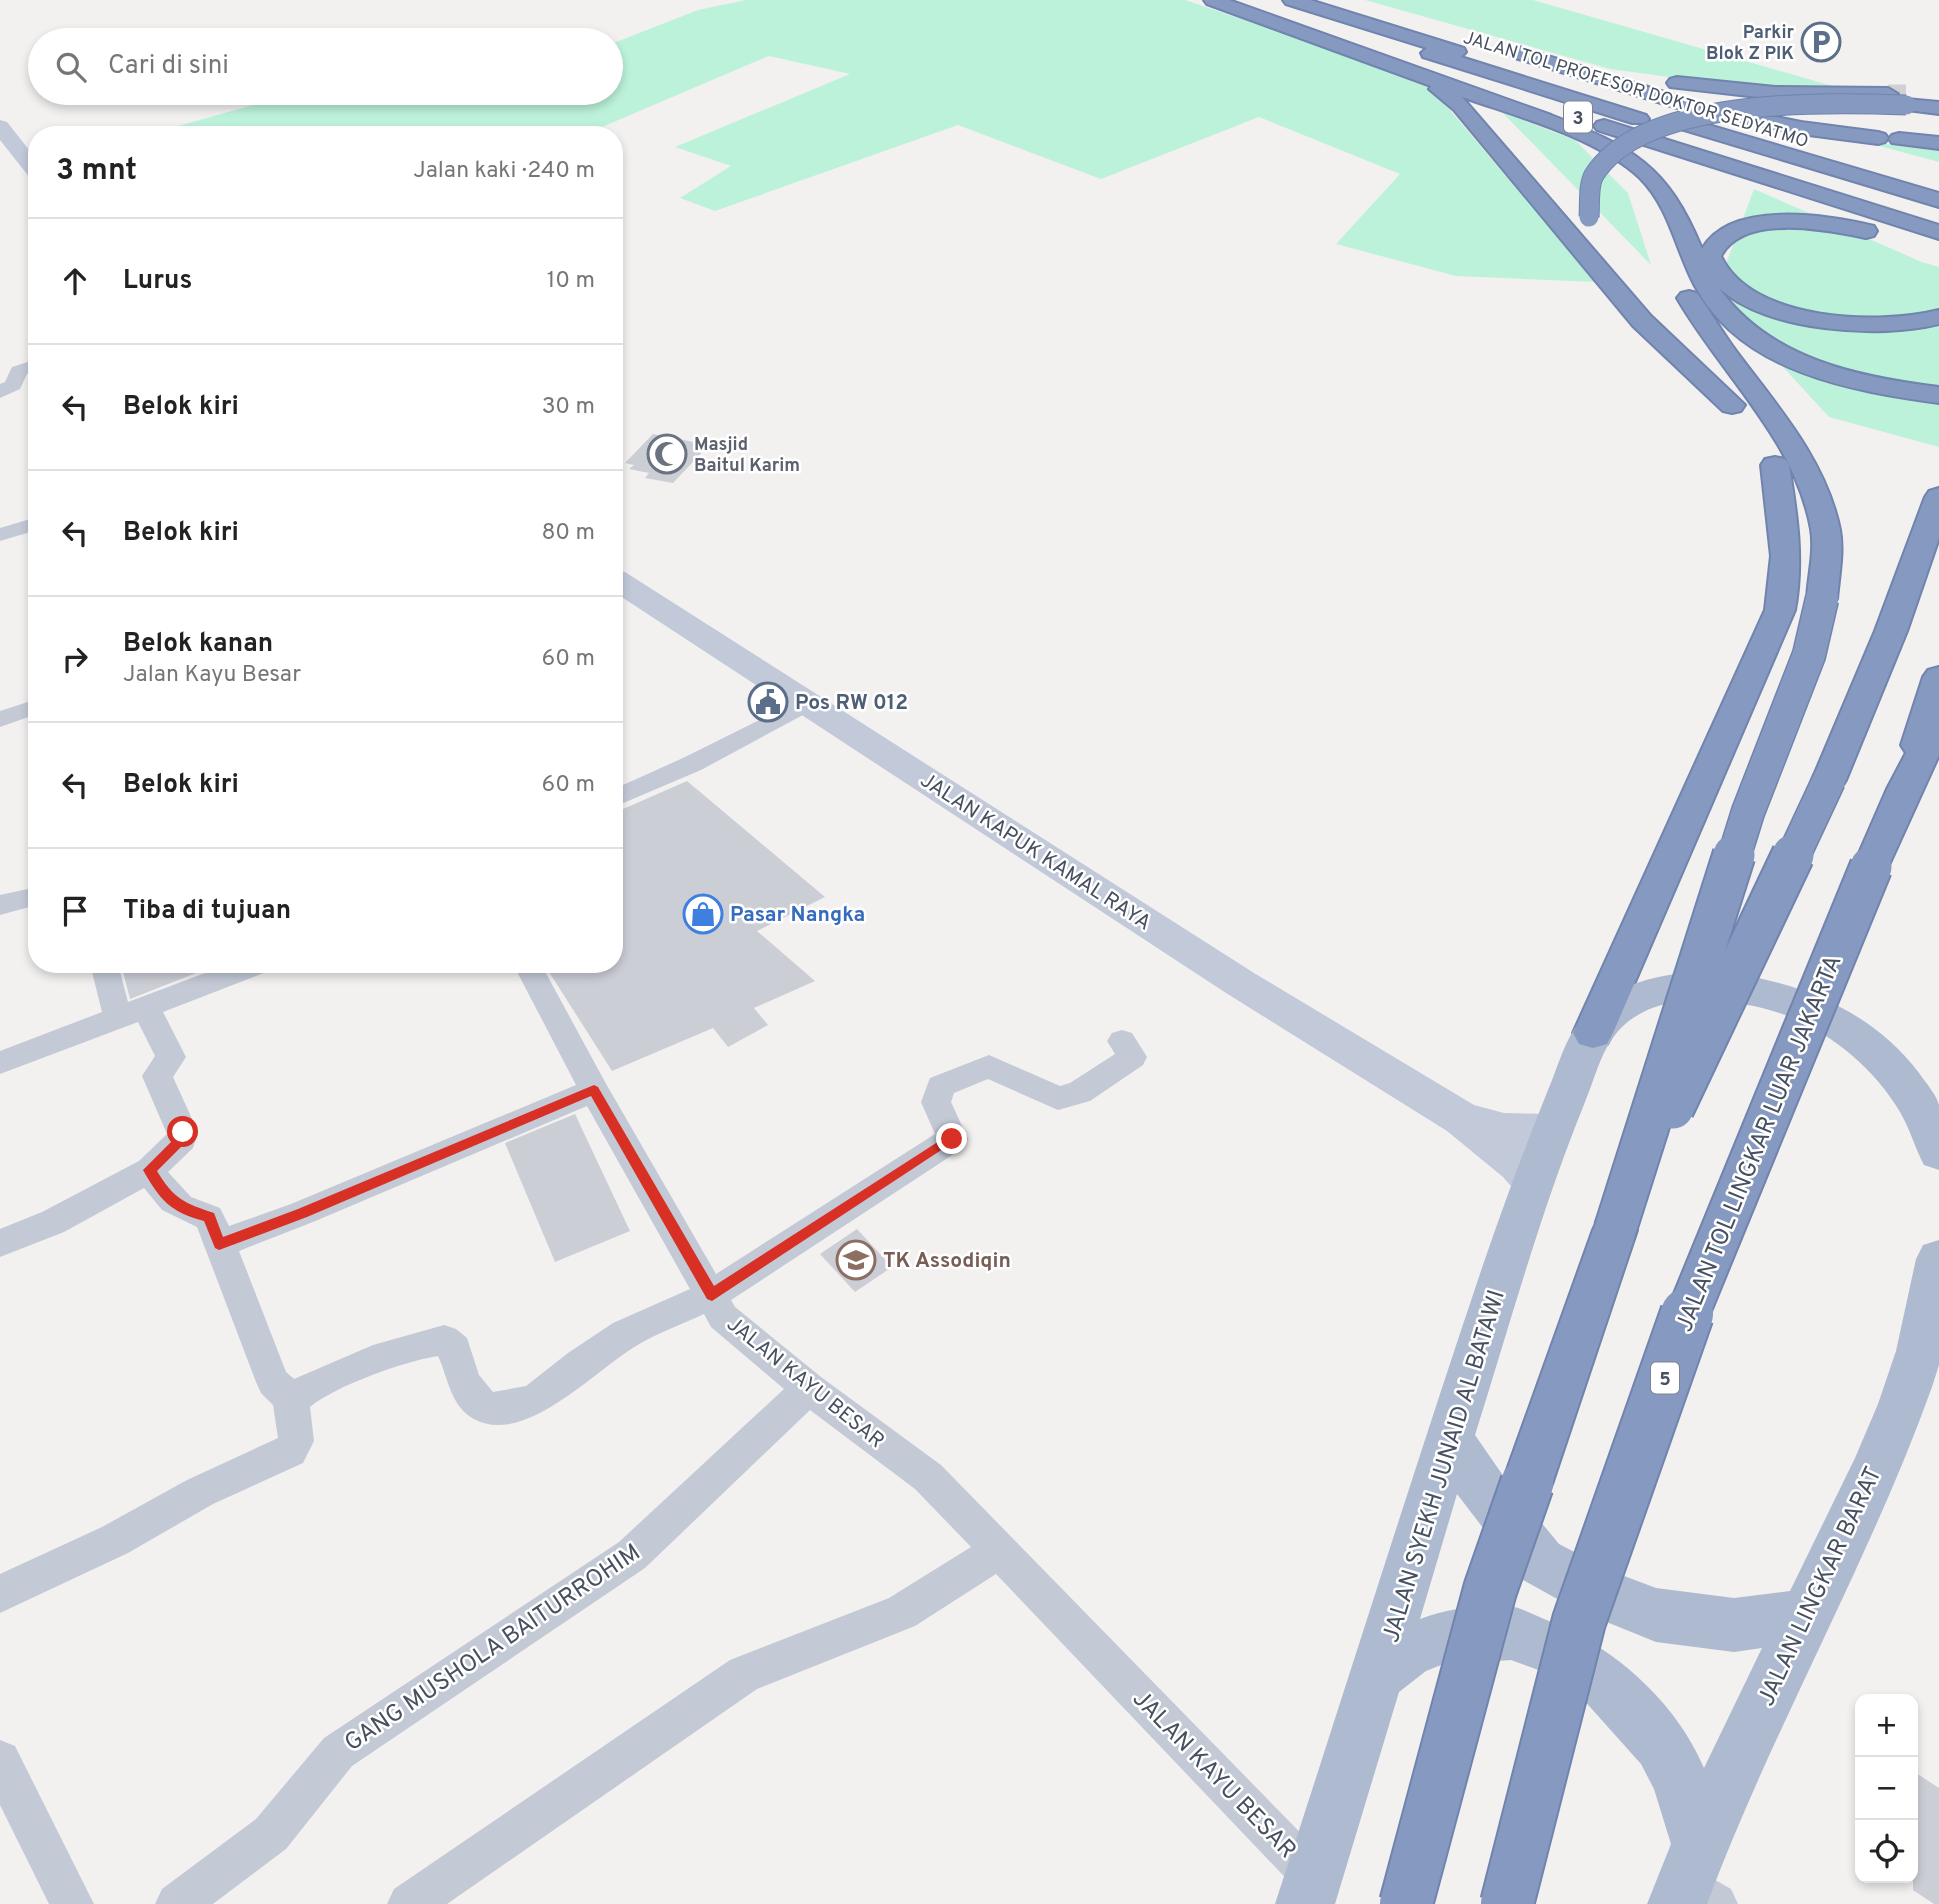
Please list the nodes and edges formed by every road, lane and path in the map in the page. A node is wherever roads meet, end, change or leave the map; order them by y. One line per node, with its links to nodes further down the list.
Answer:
1 (1215, 0): 6 (highway); 20 (highway, JALAN TOL PROFESOR DOKTOR SEDYATMO / 3)
2 (1262, 0): 19 (highway, JALAN TOL PROFESOR DOKTOR SEDYATMO / 3)
3 (1292, 0): 18 (highway, JALAN TOL PROFESOR DOKTOR SEDYATMO / 3)
4 (1332, 0): 5 (highway, JALAN TOL PROFESOR DOKTOR SEDYATMO)
5 (1472, 40)
6 (1407, 71): 15 (highway); 26 (highway)
7 (1939, 93): 8 (highway)
8 (1900, 97): 9 (highway, JALAN TOL PROFESOR DOKTOR SEDYATMO / 3); 10 (highway); 26 (highway, bridge)
9 (1689, 105): 12 (highway); 17 (highway, JALAN TOL PROFESOR DOKTOR SEDYATMO / 3)
10 (1939, 108)
11 (0, 126): 16 (main road)
12 (1878, 138)
13 (1899, 139): 14 (highway)
14 (1939, 143)
15 (1609, 150): 25 (highway); 32 (highway)
16 (28, 162)
17 (1939, 181)
18 (1939, 201)
19 (1939, 211)
20 (1939, 232)
21 (1939, 251): 22 (highway)
22 (1939, 317)
23 (28, 368): 24 (street)
24 (0, 392)
25 (1939, 395)
26 (1732, 405): 27 (highway)
27 (1775, 465): 32 (highway); 46 (highway)
28 (1939, 497): 55 (highway, bridge)
29 (28, 526): 30 (street)
30 (0, 535)
31 (623, 584): 34 (main road, JALAN KAPUK KAMAL RAYA)
32 (1823, 589): 55 (highway, bridge)
33 (1939, 677): 39 (highway)
34 (808, 703): 38 (street); 50 (main road, JALAN KAPUK KAMAL RAYA)
35 (28, 707): 36 (street)
36 (3, 710)
37 (1939, 722): 39 (highway)
38 (623, 795)
39 (1899, 800): 75 (highway, JALAN TOL LINGKAR LUAR JAKARTA / 5, bridge)
40 (28, 898): 41 (street)
41 (0, 905)
42 (109, 973): 45 (street)
43 (235, 973): 45 (street)
44 (532, 973): 49 (street, JALAN KAYU BESAR)
45 (132, 1012): 48 (street); 53 (street)
46 (1593, 1033): 51 (main road, JALAN SYEKH JUNAID AL BATAWI); 52 (main road)
47 (1122, 1041): 59 (street)
48 (0, 1063)
49 (594, 1090): 57 (street); 59 (street, JALAN KAYU BESAR)
50 (1462, 1119): 51 (main road, JALAN KAPUK KAMAL RAYA); 54 (main road, JALAN KAPUK KAMAL RAYA)
51 (1551, 1131): 54 (main road, JALAN SYEKH JUNAID AL BATAWI)
52 (1939, 1153)
53 (150, 1170): 56 (street); 57 (street)
54 (1533, 1181): 63 (main road, JALAN SYEKH JUNAID AL BATAWI)
55 (1615, 1230): 74 (highway, bridge)
56 (0, 1243)
57 (219, 1244): 62 (street)
58 (1939, 1259): 60 (main road, JALAN LINGKAR BARAT)
59 (712, 1295): 61 (street, JALAN KAYU BESAR); 62 (street)
60 (1928, 1365): 66 (main road, JALAN LINGKAR BARAT)
61 (809, 1388): 64 (street, JALAN KAYU BESAR); 72 (street, GANG MUSHOLA BAITURROHIM)
62 (293, 1400): 65 (street)
63 (1449, 1438): 66 (main road); 67 (main road, JALAN SYEKH JUNAID AL BATAWI)
64 (999, 1551): 70 (street, JALAN KAYU BESAR); 73 (street)
65 (0, 1594)
66 (1808, 1615): 69 (main road, JALAN LINGKAR BARAT)
67 (1379, 1673): 69 (main road); 70 (main road, JALAN SYEKH JUNAID AL BATAWI)
68 (0, 1761): 71 (street)
69 (1694, 1883)
70 (1309, 1890)
71 (72, 1904)
72 (177, 1904)
73 (409, 1904)
74 (1406, 1904)
75 (1507, 1904)

